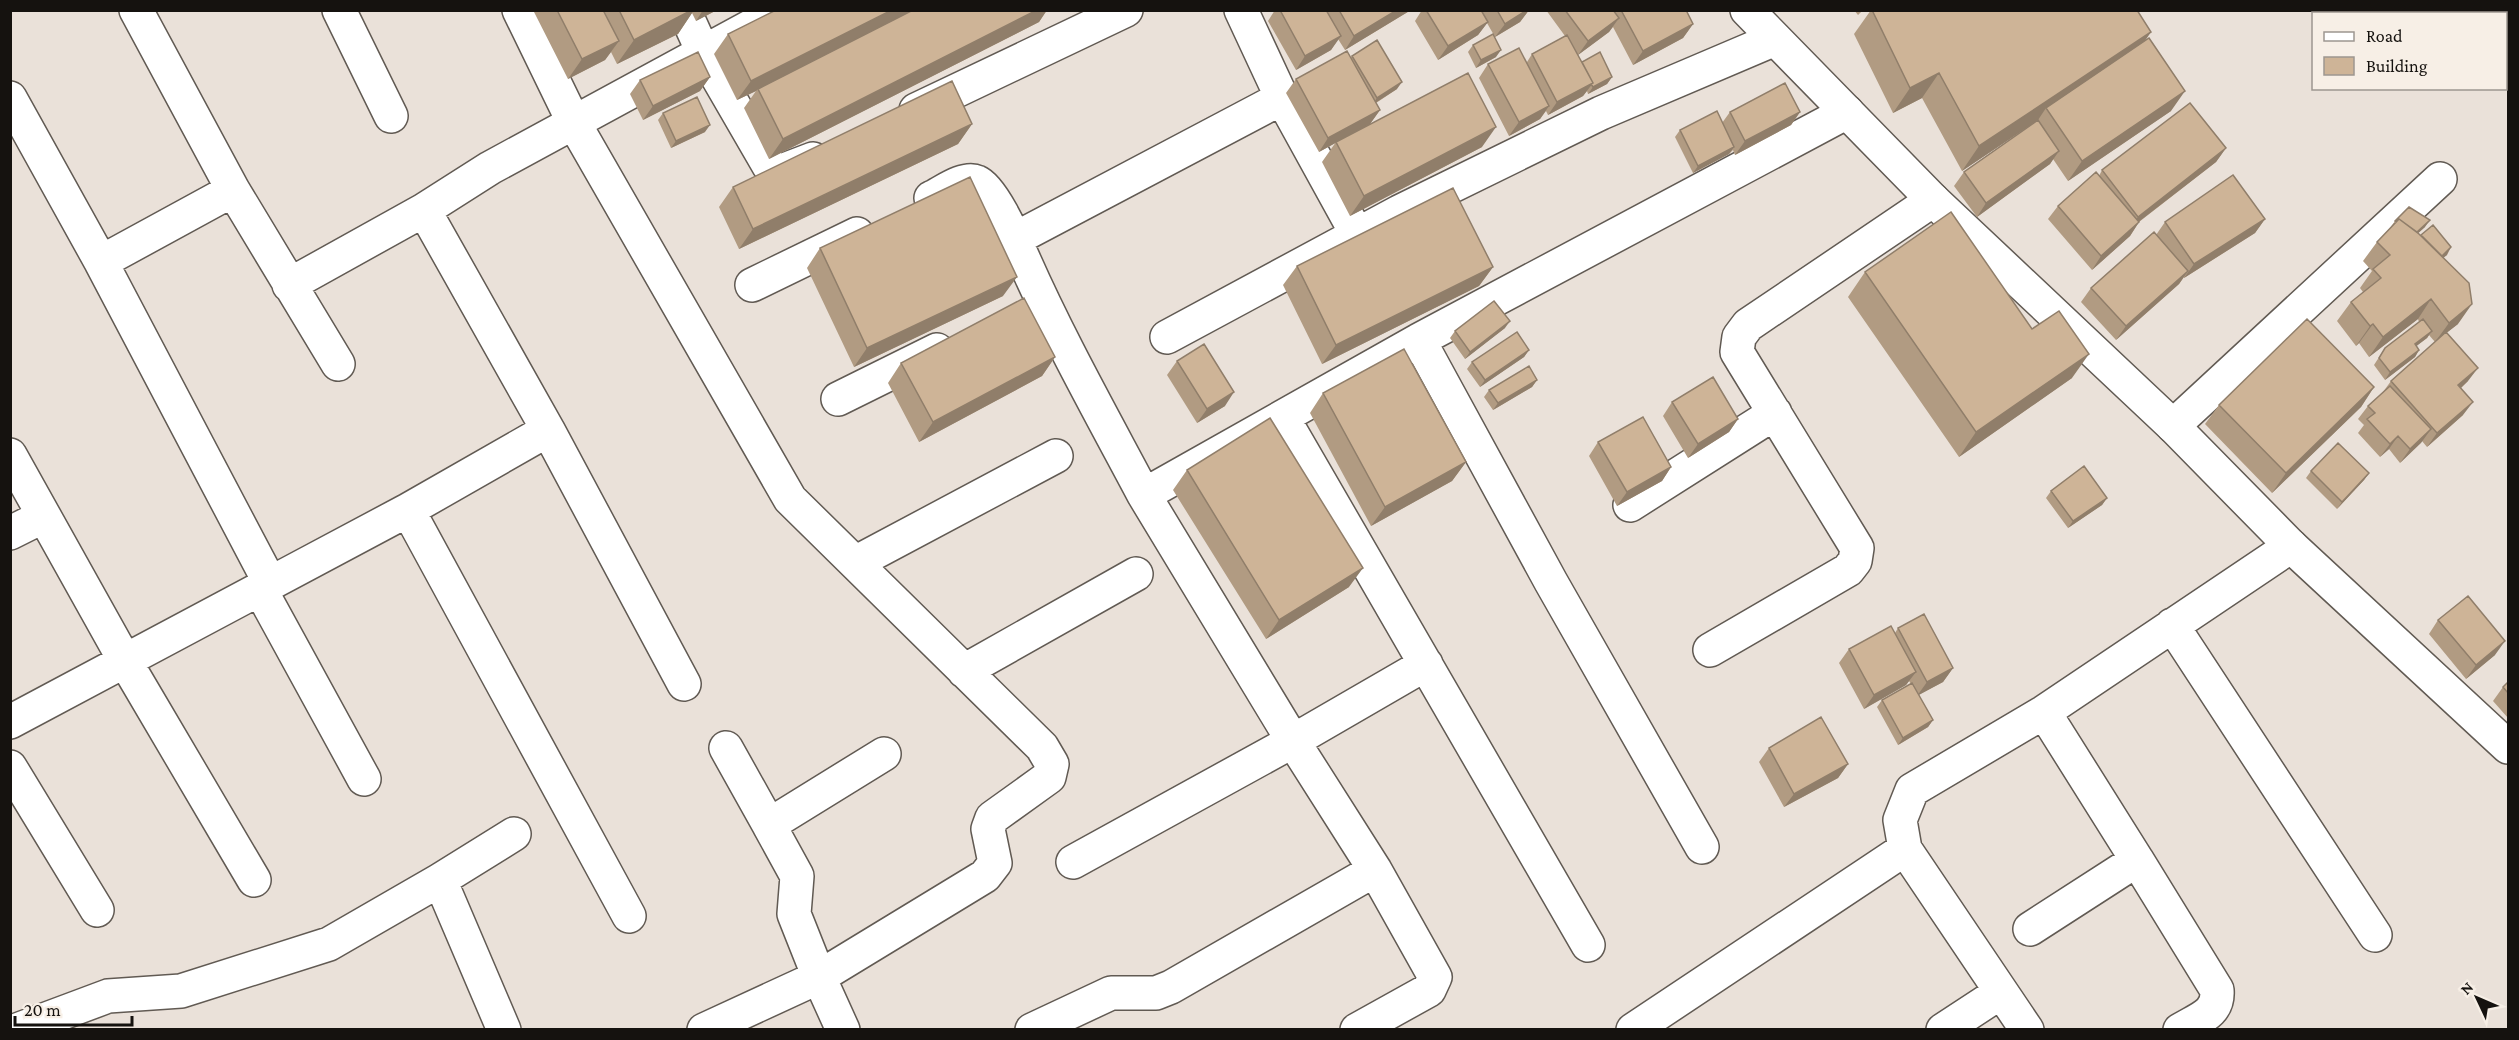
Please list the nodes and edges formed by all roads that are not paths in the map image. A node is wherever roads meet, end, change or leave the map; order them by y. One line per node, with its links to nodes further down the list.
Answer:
1 (136, 10): 19 (street)
2 (339, 10): 14 (street)
3 (519, 10): 15 (street)
4 (684, 10): 10 (street)
5 (782, 10): 10 (street)
6 (1126, 10): 16 (street)
7 (1241, 10): 12 (street)
8 (1747, 10): 9 (street)
9 (1775, 39): 13 (street); 22 (street)
10 (703, 52): 15 (street); 17 (street)
11 (10, 98): 24 (street)
12 (1282, 98): 22 (street); 23 (street)
13 (1847, 112): 20 (street); 31 (street)
14 (391, 116)
15 (574, 123): 21 (street); 46 (street)
16 (885, 125)
17 (843, 145)
18 (2440, 179): 27 (street)
19 (233, 190): 24 (street); 25 (street)
20 (1933, 200): 34 (street); 36 (street)
21 (424, 210): 25 (street); 37 (street)
22 (1358, 236): 30 (street)
23 (1015, 239): 26 (street); 40 (street)
24 (101, 262): 48 (street)
25 (289, 285): 32 (street)
26 (752, 285)
27 (2292, 313): 29 (street); 36 (street)
28 (966, 336): 33 (street)
29 (2316, 336)
30 (1167, 337)
31 (1419, 340): 35 (street); 65 (street)
32 (338, 364)
33 (838, 399)
34 (1775, 413): 41 (street); 50 (street)
35 (1283, 418): 40 (street); 52 (street)
36 (2173, 426): 45 (street)
37 (548, 430): 42 (street); 54 (street)
38 (10, 455): 43 (street)
39 (1056, 456): 46 (street)
40 (1144, 495): 57 (street)
41 (1630, 505)
42 (408, 510): 48 (street); 73 (street)
43 (44, 516): 44 (street); 51 (street)
44 (10, 533)
45 (2291, 546): 49 (street); 58 (street)
46 (855, 563): 53 (street)
47 (1136, 574): 53 (street)
48 (265, 586): 51 (street); 62 (street)
49 (2172, 625): 55 (street); 75 (street)
50 (1710, 650)
51 (125, 661): 56 (street); 70 (street)
52 (1426, 664): 57 (street); 76 (street)
53 (964, 671): 77 (street)
54 (684, 684)
55 (2044, 712): 66 (street); 67 (street)
56 (10, 722)
57 (1293, 741): 68 (street); 69 (street)
58 (2508, 747)
59 (726, 748): 63 (street)
60 (884, 754): 63 (street)
61 (10, 767): 72 (street)
62 (364, 779)
63 (770, 825): 77 (street)
64 (514, 834): 71 (street)
65 (1702, 847)
66 (1905, 849): 78 (street); 85 (street)
67 (2137, 860): 74 (street); 88 (street)
68 (1073, 862)
69 (1375, 870): 83 (street); 84 (street)
70 (254, 880)
71 (440, 880): 79 (street); 80 (street)
72 (97, 910)
73 (629, 916)
74 (2030, 929)
75 (2374, 935)
76 (1588, 945)
77 (819, 977): 81 (street); 82 (street)
78 (2001, 992): 86 (street); 87 (street)
79 (17, 1029)
80 (504, 1029)
81 (704, 1029)
82 (843, 1029)
83 (1032, 1029)
84 (1357, 1029)
85 (1633, 1029)
86 (1943, 1029)
87 (2026, 1029)
88 (2180, 1029)

